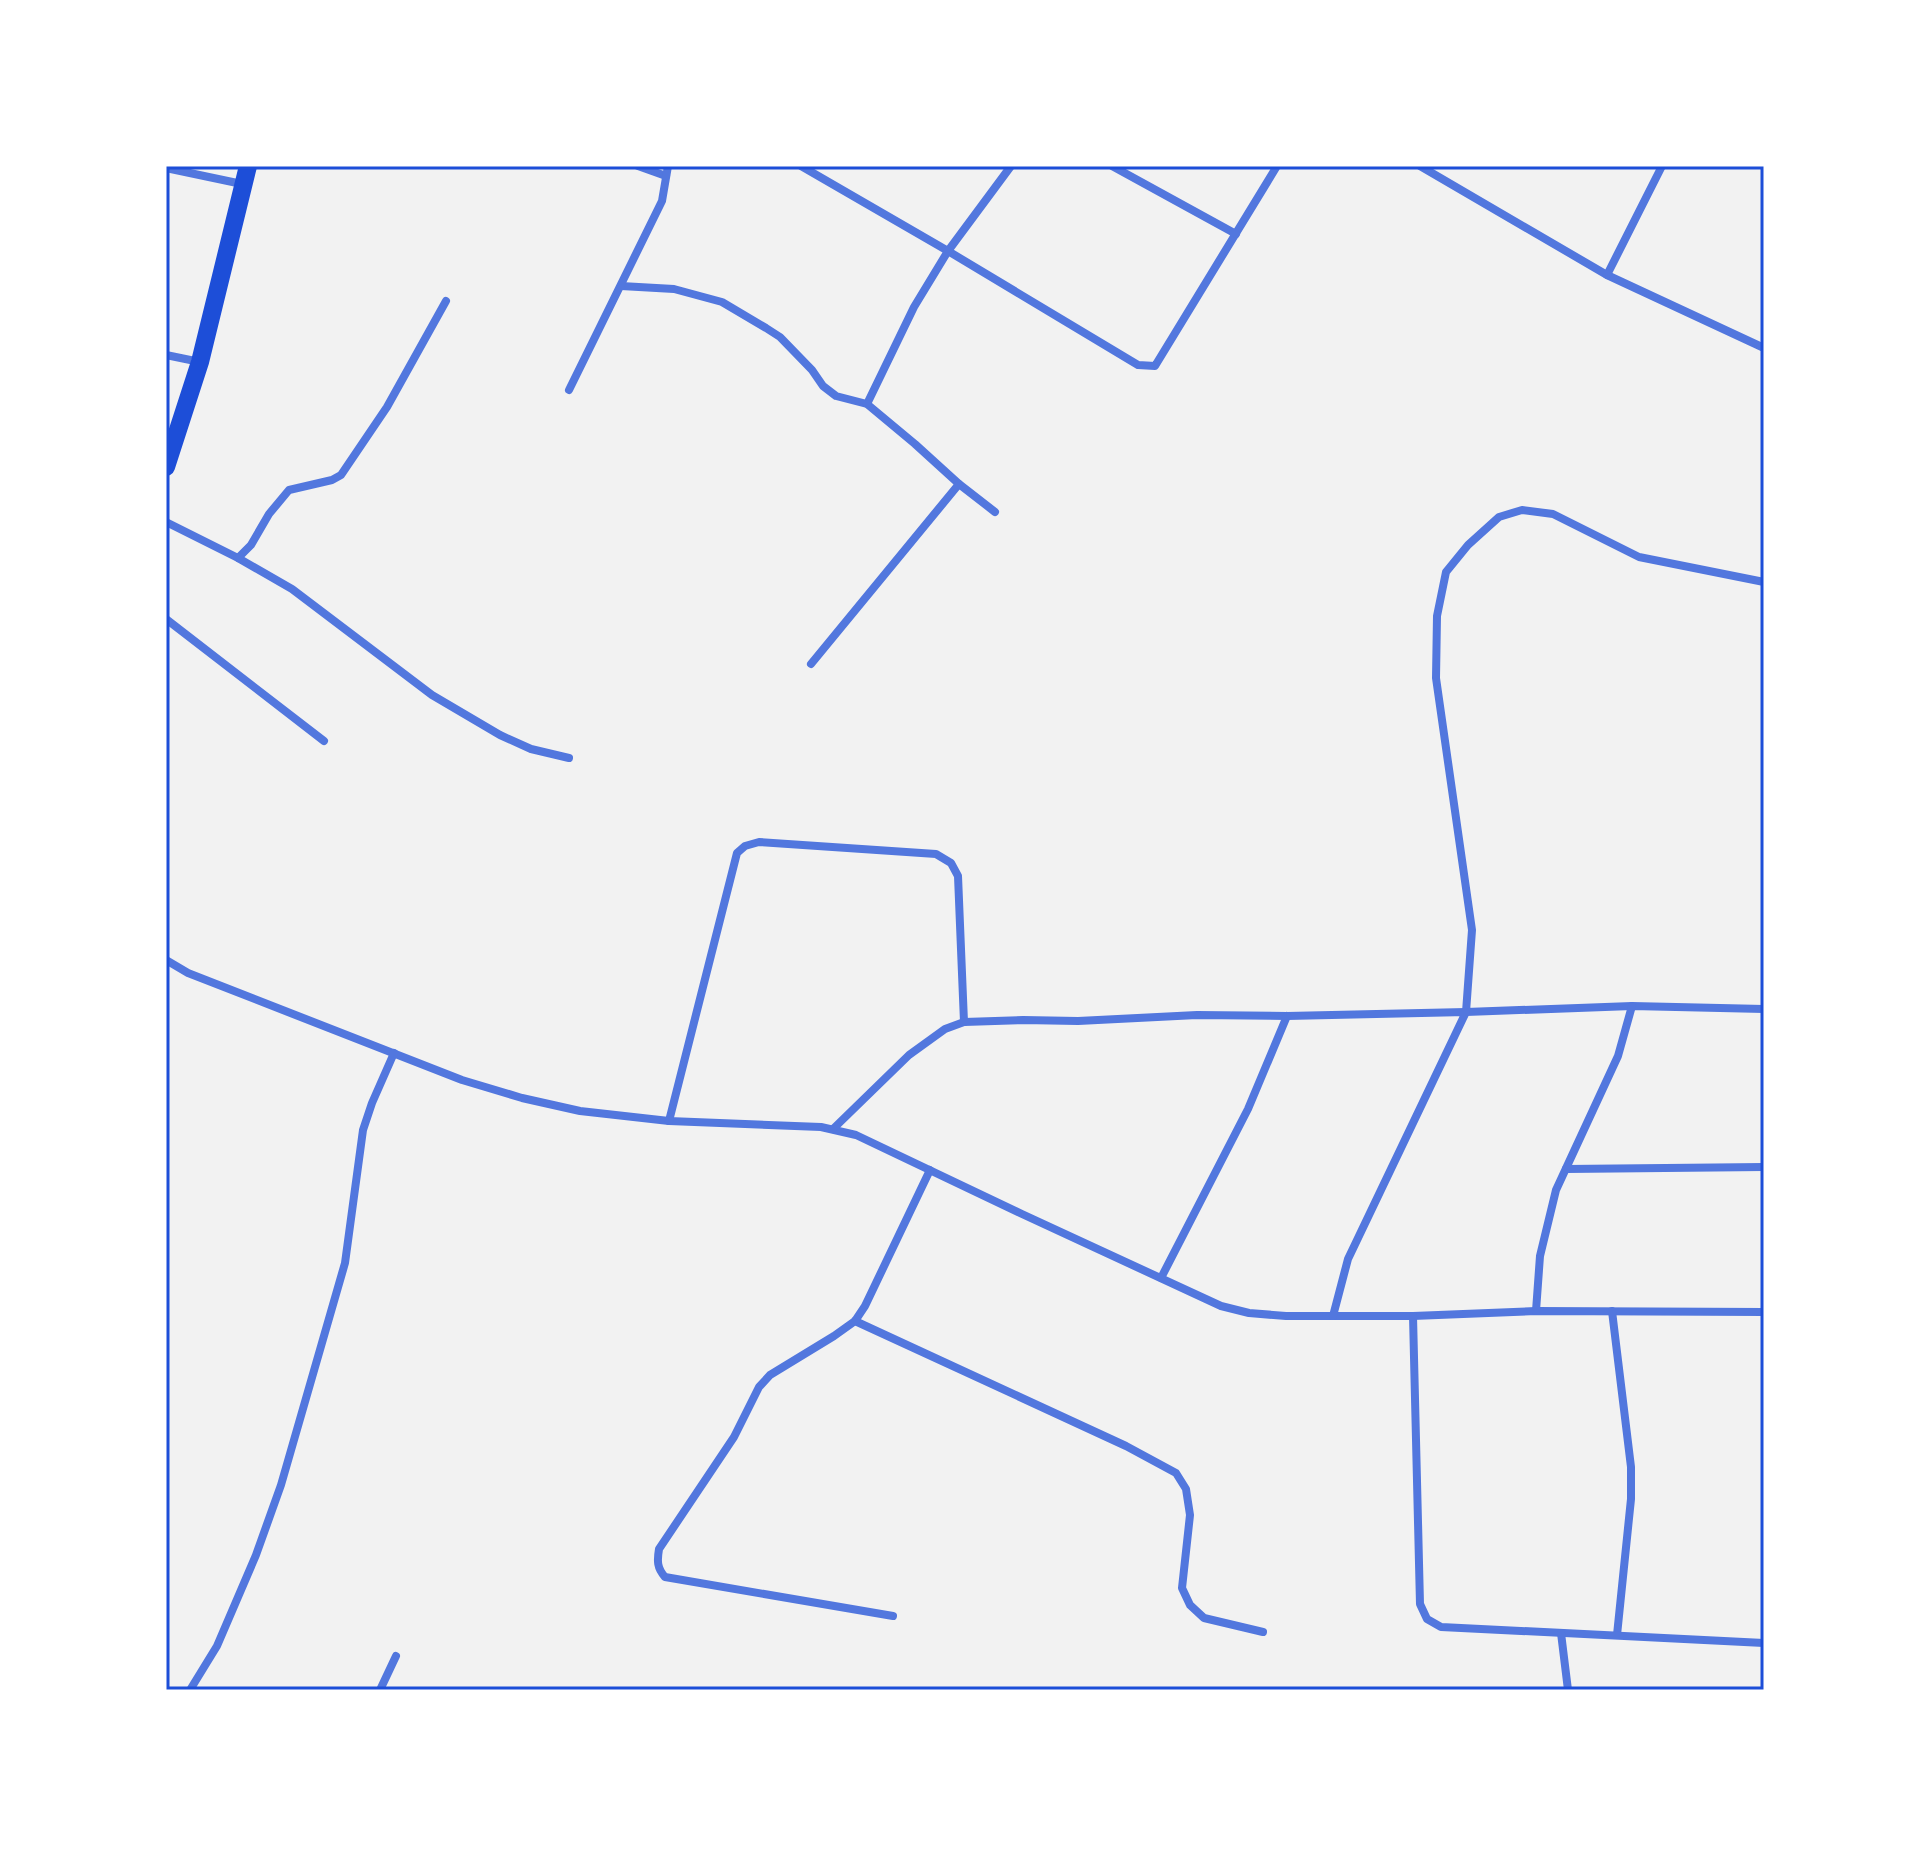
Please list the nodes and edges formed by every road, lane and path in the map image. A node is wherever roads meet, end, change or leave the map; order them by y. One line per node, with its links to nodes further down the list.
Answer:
1 (638, 166): 9 (street)
2 (801, 166): 12 (street)
3 (1011, 166): 12 (street)
4 (1112, 166): 11 (street)
5 (1277, 166): 11 (street)
6 (1420, 166): 13 (street)
7 (1662, 166): 13 (street)
8 (166, 168): 10 (street)
9 (667, 171): 14 (street)
10 (245, 175): 18 (highway)
11 (1236, 234): 12 (street)
12 (948, 251): 20 (street)
13 (1607, 275): 16 (street)
14 (621, 286): 19 (street); 20 (street)
15 (446, 301): 25 (street)
16 (1764, 348)
17 (166, 355): 18 (street)
18 (200, 362): 21 (highway)
19 (569, 390)
20 (867, 404): 22 (street)
21 (166, 467)
22 (959, 484): 23 (street); 28 (street)
23 (995, 512)
24 (166, 522): 25 (street)
25 (238, 558): 30 (street)
26 (1764, 582): 34 (street)
27 (166, 619): 29 (street)
28 (811, 664)
29 (324, 741)
30 (569, 758)
31 (166, 960): 37 (street)
32 (1632, 1006): 33 (street); 34 (street); 41 (street)
33 (1764, 1009)
34 (1466, 1012): 35 (street); 47 (street)
35 (1287, 1016): 36 (street); 43 (street)
36 (964, 1022): 38 (street); 39 (street)
37 (394, 1053): 38 (street); 56 (street)
38 (669, 1121): 39 (street)
39 (833, 1129): 42 (street)
40 (1764, 1167): 41 (street)
41 (1566, 1169): 44 (street)
42 (930, 1170): 43 (street); 49 (street)
43 (1161, 1278): 47 (street)
44 (1536, 1311): 45 (street); 48 (street)
45 (1612, 1311): 46 (street); 53 (street)
46 (1764, 1312)
47 (1333, 1316): 48 (street)
48 (1413, 1316): 52 (street)
49 (855, 1321): 50 (street); 51 (street)
50 (893, 1616)
51 (1263, 1632)
52 (1561, 1633): 53 (street); 58 (street)
53 (1617, 1635): 54 (street)
54 (1764, 1643)
55 (396, 1656): 57 (street)
56 (190, 1690)
57 (380, 1690)
58 (1568, 1690)

